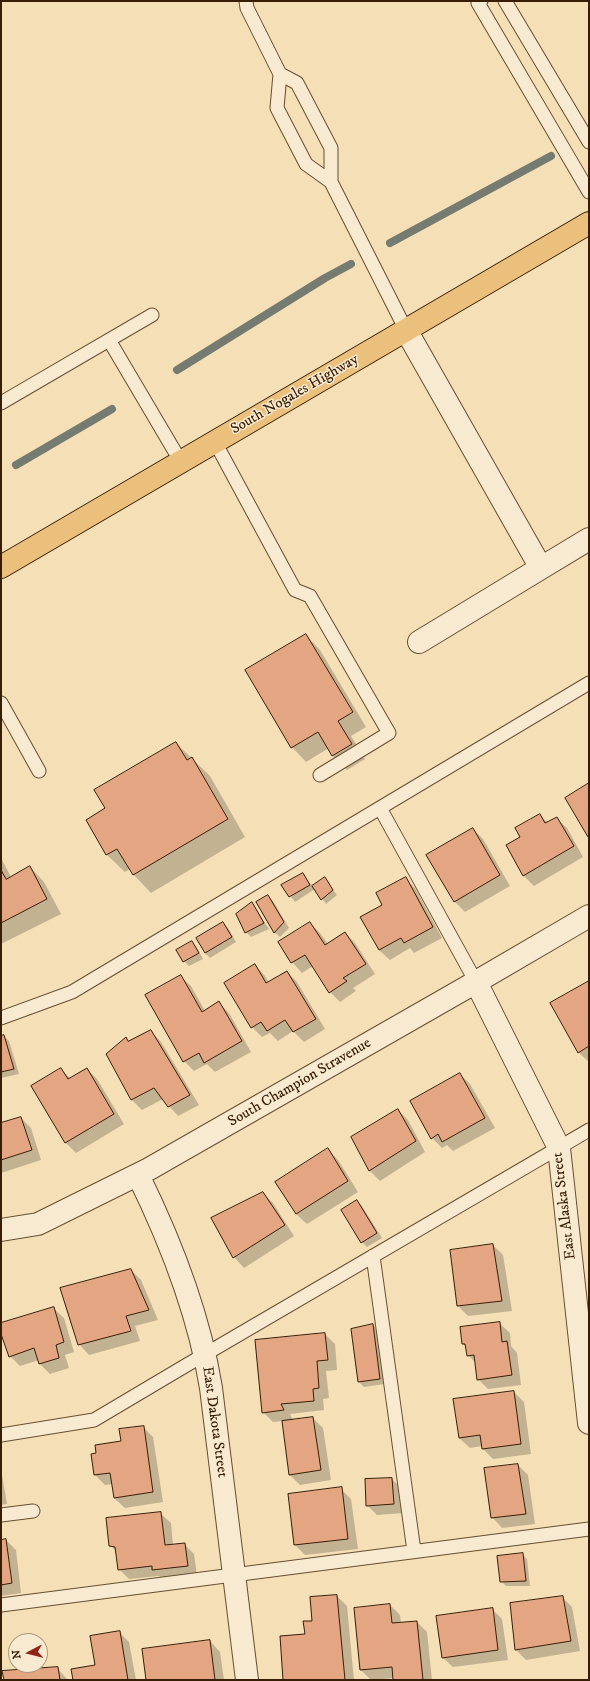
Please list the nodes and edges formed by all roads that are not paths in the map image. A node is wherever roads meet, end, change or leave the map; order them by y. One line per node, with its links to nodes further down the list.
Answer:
1 (246, 1): 4 (lane)
2 (481, 1): 7 (lane)
3 (505, 1): 5 (lane)
4 (280, 74): 6 (lane); 6 (lane)
5 (589, 142)
6 (331, 182): 10 (lane)
7 (589, 192)
8 (589, 223): 10 (main road, South Nogales Highway)
9 (152, 315): 11 (lane)
10 (406, 330): 13 (main road, South Nogales Highway); 17 (street)
11 (109, 340): 12 (lane); 14 (lane)
12 (1, 403)
13 (216, 442): 14 (main road, South Nogales Highway); 22 (lane)
14 (181, 462): 16 (main road, South Nogales Highway)
15 (589, 539): 17 (street)
16 (1, 567)
17 (541, 568): 18 (street)
18 (419, 642)
19 (589, 683): 23 (lane)
20 (3, 709): 21 (lane)
21 (39, 771)
22 (320, 775)
23 (380, 808): 25 (lane); 26 (lane)
24 (589, 916): 25 (street, South Champion Stravenue)
25 (476, 982): 28 (street, East Alaska Street); 29 (street, South Champion Stravenue)
26 (1, 1018)
27 (589, 1130): 28 (lane)
28 (559, 1148): 31 (lane); 33 (street, East Alaska Street)
29 (138, 1175): 30 (street, South Champion Stravenue); 32 (street, East Dakota Street)
30 (1, 1230)
31 (373, 1256): 32 (lane); 38 (lane)
32 (206, 1354): 34 (lane); 39 (street, East Dakota Street)
33 (589, 1423)
34 (1, 1435)
35 (33, 1511): 36 (lane)
36 (1, 1515)
37 (589, 1529): 38 (lane)
38 (414, 1551): 39 (lane)
39 (234, 1574): 40 (lane); 41 (street, East Dakota Street)
40 (1, 1605)
41 (247, 1680)

